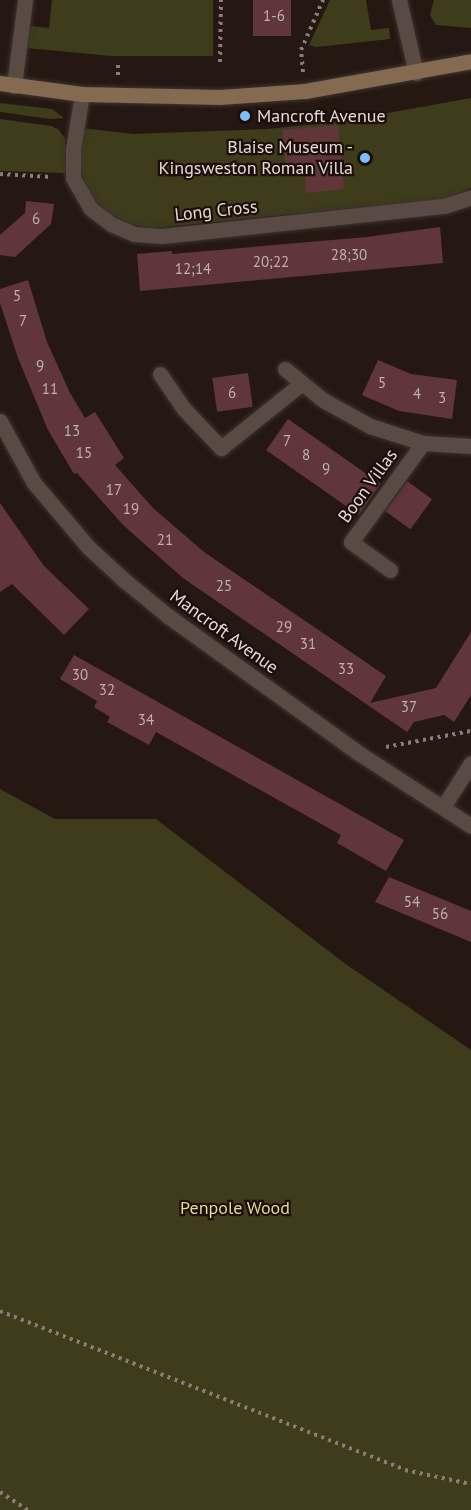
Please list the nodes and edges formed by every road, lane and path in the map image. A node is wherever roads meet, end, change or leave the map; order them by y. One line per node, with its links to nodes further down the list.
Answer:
1 (25, 0): 8 (street)
2 (221, 0): 6 (path)
3 (323, 0): 9 (path)
4 (399, 0): 7 (street)
5 (471, 61): 7 (street)
6 (220, 62)
7 (416, 73): 9 (street)
8 (7, 84): 10 (street)
9 (305, 91): 10 (street)
10 (82, 94): 12 (street, Long Cross)
11 (0, 174): 12 (path)
12 (73, 178): 13 (street, Long Cross)
13 (471, 197)
14 (285, 369): 16 (street, Boon Villas)
15 (160, 374): 16 (street)
16 (301, 384): 18 (street, Boon Villas)
17 (0, 421): 22 (street, Mancroft Avenue)
18 (423, 443): 19 (street, Boon Villas); 20 (street, Boon Villas)
19 (471, 446)
20 (390, 570)
21 (471, 731): 22 (path)
22 (357, 752): 24 (street, Mancroft Avenue)
23 (471, 762): 24 (street)
24 (443, 807): 25 (street, Mancroft Avenue)
25 (471, 826)
26 (0, 1311): 27 (path)
27 (471, 1484)
28 (0, 1492): 29 (path)
29 (28, 1510)

